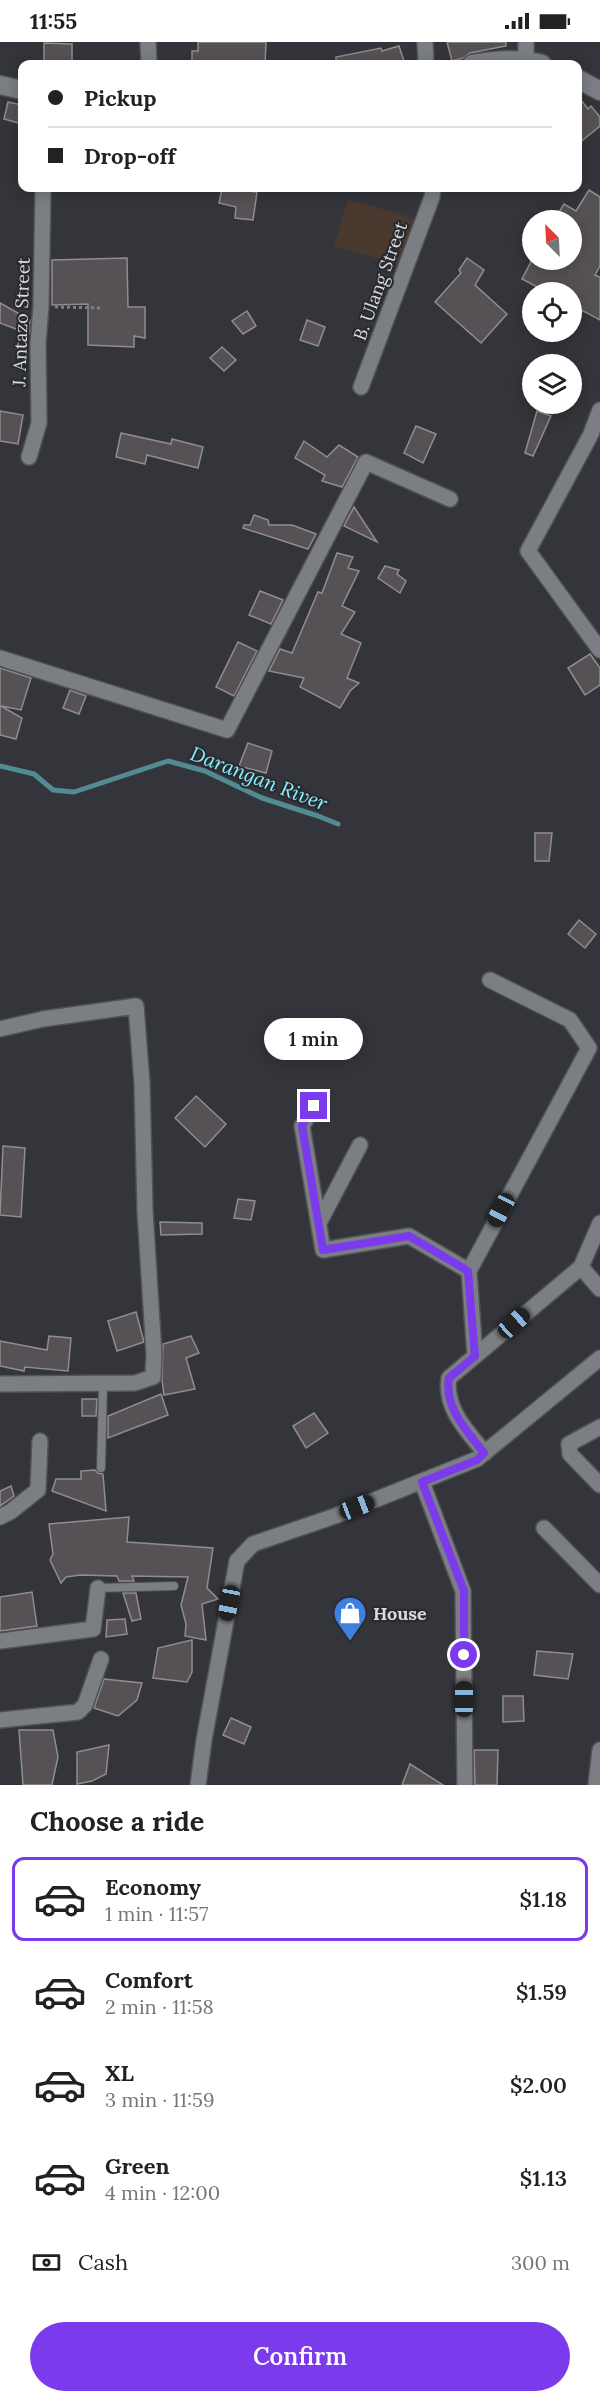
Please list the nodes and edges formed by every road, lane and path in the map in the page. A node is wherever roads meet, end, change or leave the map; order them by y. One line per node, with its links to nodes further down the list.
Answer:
1 (148, 42): 4 (street)
2 (425, 42): 5 (street)
3 (532, 56): 6 (street)
4 (149, 60)
5 (426, 60)
6 (496, 60)
7 (582, 81): 10 (street)
8 (0, 85): 9 (street)
9 (18, 89)
10 (600, 91)
11 (44, 192): 13 (street, J. Antazo Street)
12 (433, 192): 15 (street, B. Ulang Street)
13 (42, 306): 14 (path); 18 (street, J. Antazo Street)
14 (103, 308)
15 (361, 387)
16 (600, 410): 17 (street)
17 (595, 436): 20 (street)
18 (29, 457)
19 (450, 499): 21 (street)
20 (600, 650)
21 (0, 658)
22 (490, 980): 29 (street)
23 (0, 1029): 34 (street)
24 (314, 1106): 26 (street)
25 (360, 1145): 26 (street)
26 (319, 1223): 29 (street)
27 (600, 1223): 28 (street)
28 (581, 1267): 30 (street); 31 (street)
29 (468, 1271): 31 (street)
30 (600, 1288)
31 (475, 1356): 37 (street)
32 (600, 1358): 37 (street)
33 (0, 1384): 34 (street)
34 (103, 1385): 38 (lane)
35 (600, 1427): 40 (street)
36 (40, 1441): 41 (street)
37 (484, 1453): 39 (street)
38 (101, 1468)
39 (422, 1482): 50 (street); 51 (street)
40 (600, 1485)
41 (0, 1517)
42 (544, 1528): 43 (street)
43 (600, 1585)
44 (174, 1586): 45 (lane)
45 (98, 1588): 46 (street)
46 (0, 1641)
47 (101, 1659): 48 (street)
48 (0, 1720)
49 (600, 1750): 52 (street)
50 (198, 1785)
51 (465, 1785)
52 (596, 1785)

